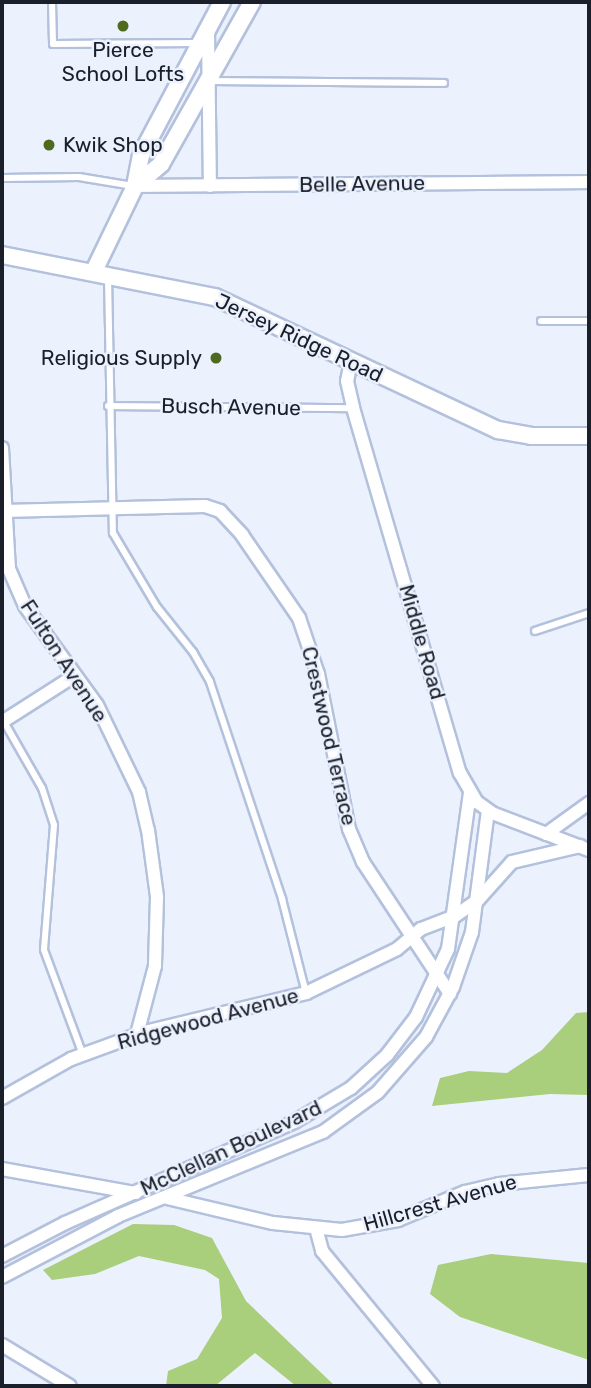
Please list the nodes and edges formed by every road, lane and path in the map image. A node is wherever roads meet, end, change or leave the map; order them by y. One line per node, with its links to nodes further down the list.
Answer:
1 (52, 2): 5 (lane)
2 (222, 2): 4 (street)
3 (252, 2): 6 (street)
4 (208, 26): 5 (street); 6 (street)
5 (199, 43): 10 (street)
6 (209, 80): 7 (lane); 10 (street); 11 (street)
7 (444, 83)
8 (2, 178): 10 (lane)
9 (589, 182): 11 (street, Belle Avenue)
10 (135, 186): 11 (street, Belle Avenue); 13 (street)
11 (210, 186)
12 (2, 255): 13 (street, Jersey Ridge Road)
13 (101, 272): 16 (street, Jersey Ridge Road); 17 (lane)
14 (541, 321): 15 (lane)
15 (589, 321)
16 (351, 361): 18 (street, Middle Road); 19 (street, Jersey Ridge Road)
17 (108, 406): 18 (lane, Busch Avenue); 21 (lane)
18 (353, 408): 27 (street, Middle Road)
19 (589, 436)
20 (2, 448): 22 (street, Fulton Avenue)
21 (109, 508): 22 (street, Crestwood Terrace); 34 (street, Crestwood Terrace); 36 (lane)
22 (3, 511): 25 (street, Fulton Avenue)
23 (589, 613): 24 (lane)
24 (535, 631)
25 (74, 676): 26 (street); 38 (street, Fulton Avenue)
26 (2, 720): 39 (lane)
27 (470, 793): 29 (street, Middle Road); 33 (street, McClellan Boulevard)
28 (589, 803): 30 (street)
29 (488, 811): 30 (street, Middle Road); 32 (street, McClellan Boulevard)
30 (546, 834): 31 (street, Middle Road)
31 (585, 848): 32 (street, McClellan Boulevard)
32 (478, 900): 33 (street, Ridgewood Avenue); 37 (street, McClellan Boulevard)
33 (455, 916): 34 (street, Ridgewood Avenue); 35 (street, McClellan Boulevard)
34 (412, 936): 35 (street); 36 (street, Ridgewood Avenue)
35 (438, 978): 37 (street); 43 (street, McClellan Boulevard)
36 (306, 993): 38 (street, Ridgewood Avenue)
37 (450, 994): 44 (street, McClellan Boulevard)
38 (137, 1034): 39 (street, Ridgewood Avenue)
39 (83, 1055): 40 (street, Ridgewood Avenue)
40 (2, 1098)
41 (2, 1169): 43 (street, Hillcrest Avenue)
42 (589, 1175): 45 (street, Hillcrest Avenue)
43 (136, 1193): 44 (street, Hillcrest Avenue); 46 (street, McClellan Boulevard)
44 (168, 1198): 45 (street, Hillcrest Avenue); 47 (street, McClellan Boulevard)
45 (316, 1228): 50 (street)
46 (2, 1256)
47 (2, 1277)
48 (2, 1345): 49 (street)
49 (70, 1386)
50 (433, 1386)

